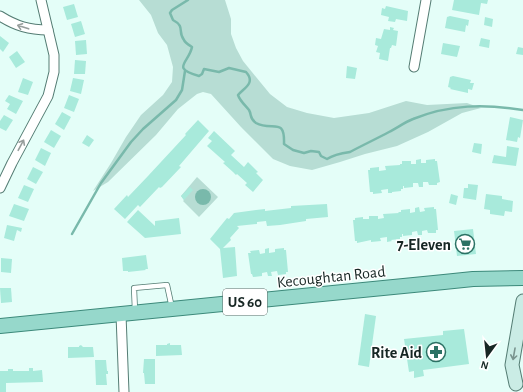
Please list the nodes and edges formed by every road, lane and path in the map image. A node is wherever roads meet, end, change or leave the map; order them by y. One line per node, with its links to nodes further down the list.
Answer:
1 (41, 0): 4 (street)
2 (426, 0): 5 (street)
3 (0, 16): 4 (street, one-way to 3)
4 (48, 30): 6 (street, one-way to 4)
5 (414, 67)
6 (1, 183)
7 (523, 278): 9 (main road, Kecoughtan Road / US 60)
8 (523, 301): 13 (main road, one-way to 13)
9 (172, 309): 10 (main road, Kecoughtan Road / US 60); 10 (lane)
10 (128, 314): 11 (main road, Kecoughtan Road / US 60); 14 (street)
11 (0, 326)
12 (523, 372): 13 (main road)
13 (515, 388)
14 (124, 392)

